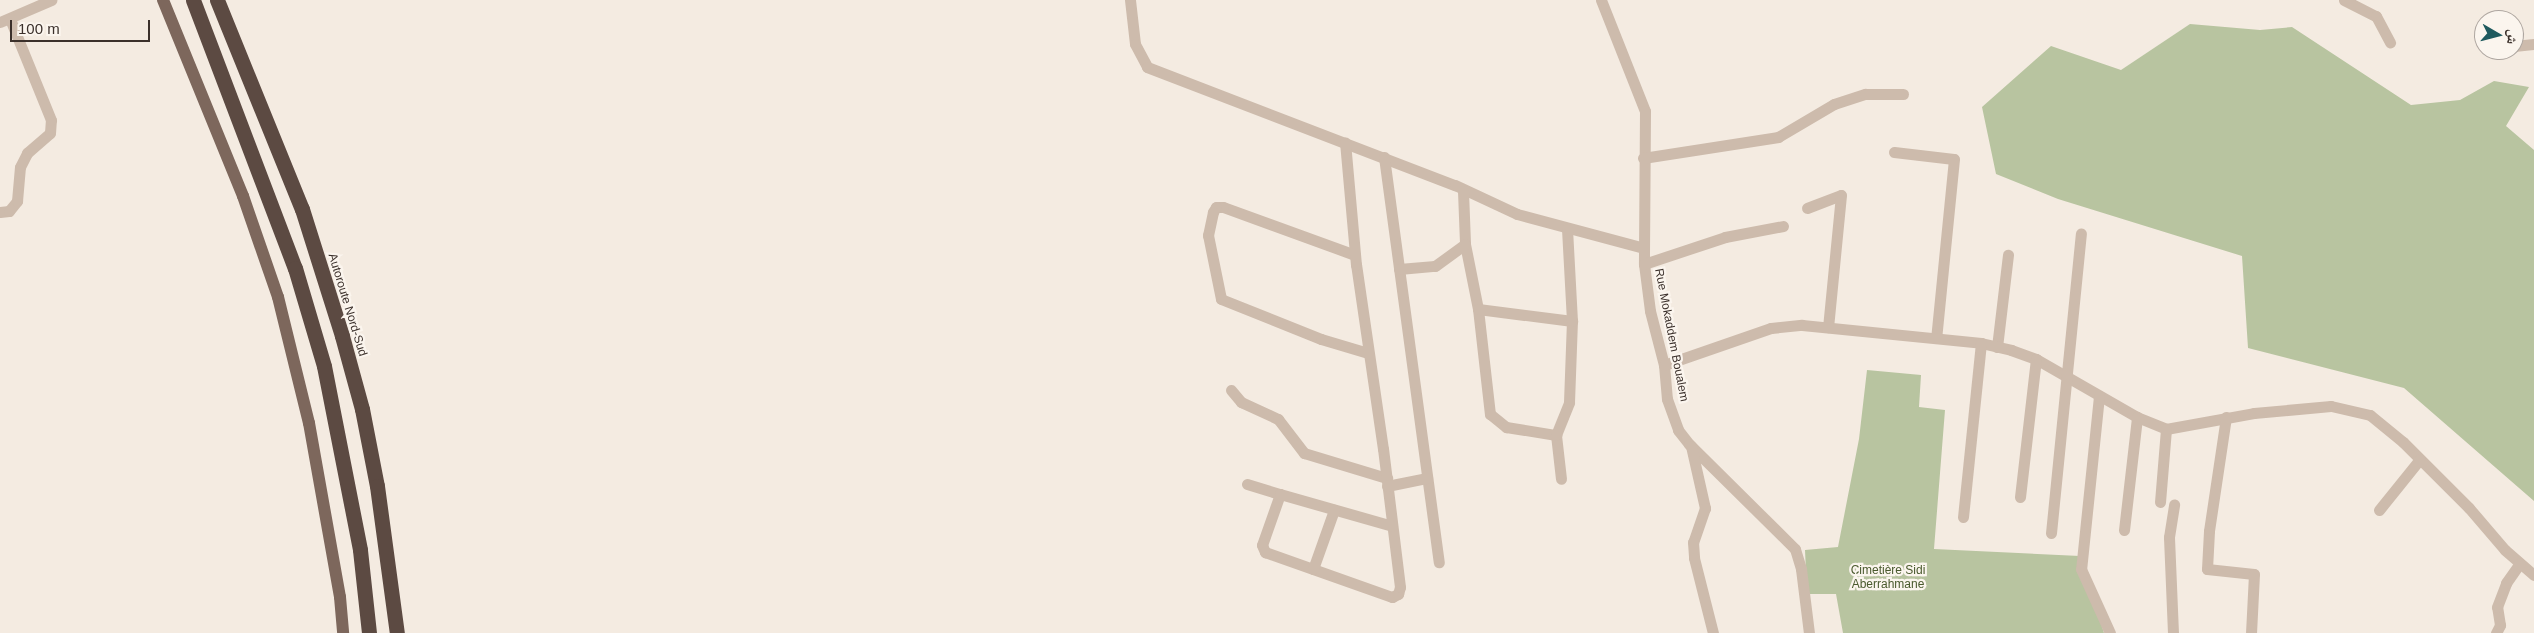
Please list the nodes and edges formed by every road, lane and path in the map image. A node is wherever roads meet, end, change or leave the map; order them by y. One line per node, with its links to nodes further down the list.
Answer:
1 (51, 0): 8 (street)
2 (163, 0): 64 (main road)
3 (193, 0): 59 (highway)
4 (217, 0): 67 (highway, Autoroute Nord-Sud)
5 (1130, 0): 11 (street)
6 (1601, 0): 14 (street, Rue Mokaddem Boualem)
7 (2344, 0): 9 (street)
8 (5, 20): 17 (street)
9 (2390, 42)
10 (1903, 94): 14 (street)
11 (1345, 142): 13 (street); 23 (street)
12 (1894, 152): 30 (street)
13 (1384, 158): 15 (street); 26 (street)
14 (1643, 158): 22 (street, Rue Mokaddem Boualem)
15 (1463, 191): 19 (street); 21 (street)
16 (1807, 208): 29 (street)
17 (0, 212)
18 (1783, 226): 25 (street)
19 (1567, 229): 22 (street); 28 (street)
20 (2081, 233): 36 (street)
21 (1465, 244): 26 (street); 27 (street)
22 (1644, 248): 25 (street, Rue Mokaddem Boualem)
23 (1355, 254): 33 (street); 33 (street)
24 (2008, 255): 32 (street)
25 (1644, 264): 35 (street, Rue Mokaddem Boualem)
26 (1399, 269): 45 (street)
27 (1478, 309): 28 (street); 42 (street)
28 (1572, 321): 42 (street)
29 (1828, 328): 30 (street); 35 (street)
30 (1936, 338): 31 (street)
31 (1981, 343): 32 (street); 55 (street)
32 (1998, 346): 34 (street)
33 (1368, 353): 47 (street)
34 (2036, 359): 36 (street); 50 (street)
35 (1664, 365): 43 (street, Rue Mokaddem Boualem)
36 (2068, 379): 38 (street); 58 (street)
37 (1230, 390): 47 (street)
38 (2098, 396): 39 (street); 70 (street)
39 (2137, 417): 41 (street); 57 (street)
40 (2226, 417): 41 (street); 44 (street); 72 (street)
41 (2166, 429): 51 (street)
42 (1556, 435): 46 (street)
43 (1691, 446): 68 (street); 69 (street, Rue Mokaddem Boualem)
44 (2420, 459): 54 (street); 61 (street)
45 (1427, 478): 47 (street); 60 (street)
46 (1561, 479)
47 (1387, 482): 56 (street)
48 (1247, 484): 49 (street)
49 (1280, 494): 53 (street); 62 (street)
50 (2020, 498)
51 (2160, 502)
52 (2174, 504): 71 (street)
53 (1334, 510): 56 (street); 62 (street)
54 (2379, 510)
55 (1964, 517)
56 (1392, 526): 62 (street)
57 (2124, 530)
58 (2052, 533)
59 (360, 550): 65 (highway); 66 (highway)
60 (1439, 562)
61 (2520, 563): 63 (street); 73 (street)
62 (1313, 569)
63 (2534, 575)
64 (343, 633)
65 (359, 633)
66 (369, 633)
67 (396, 633)
68 (1713, 633)
69 (1809, 633)
70 (2110, 633)
71 (2172, 633)
72 (2251, 633)
73 (2496, 633)

